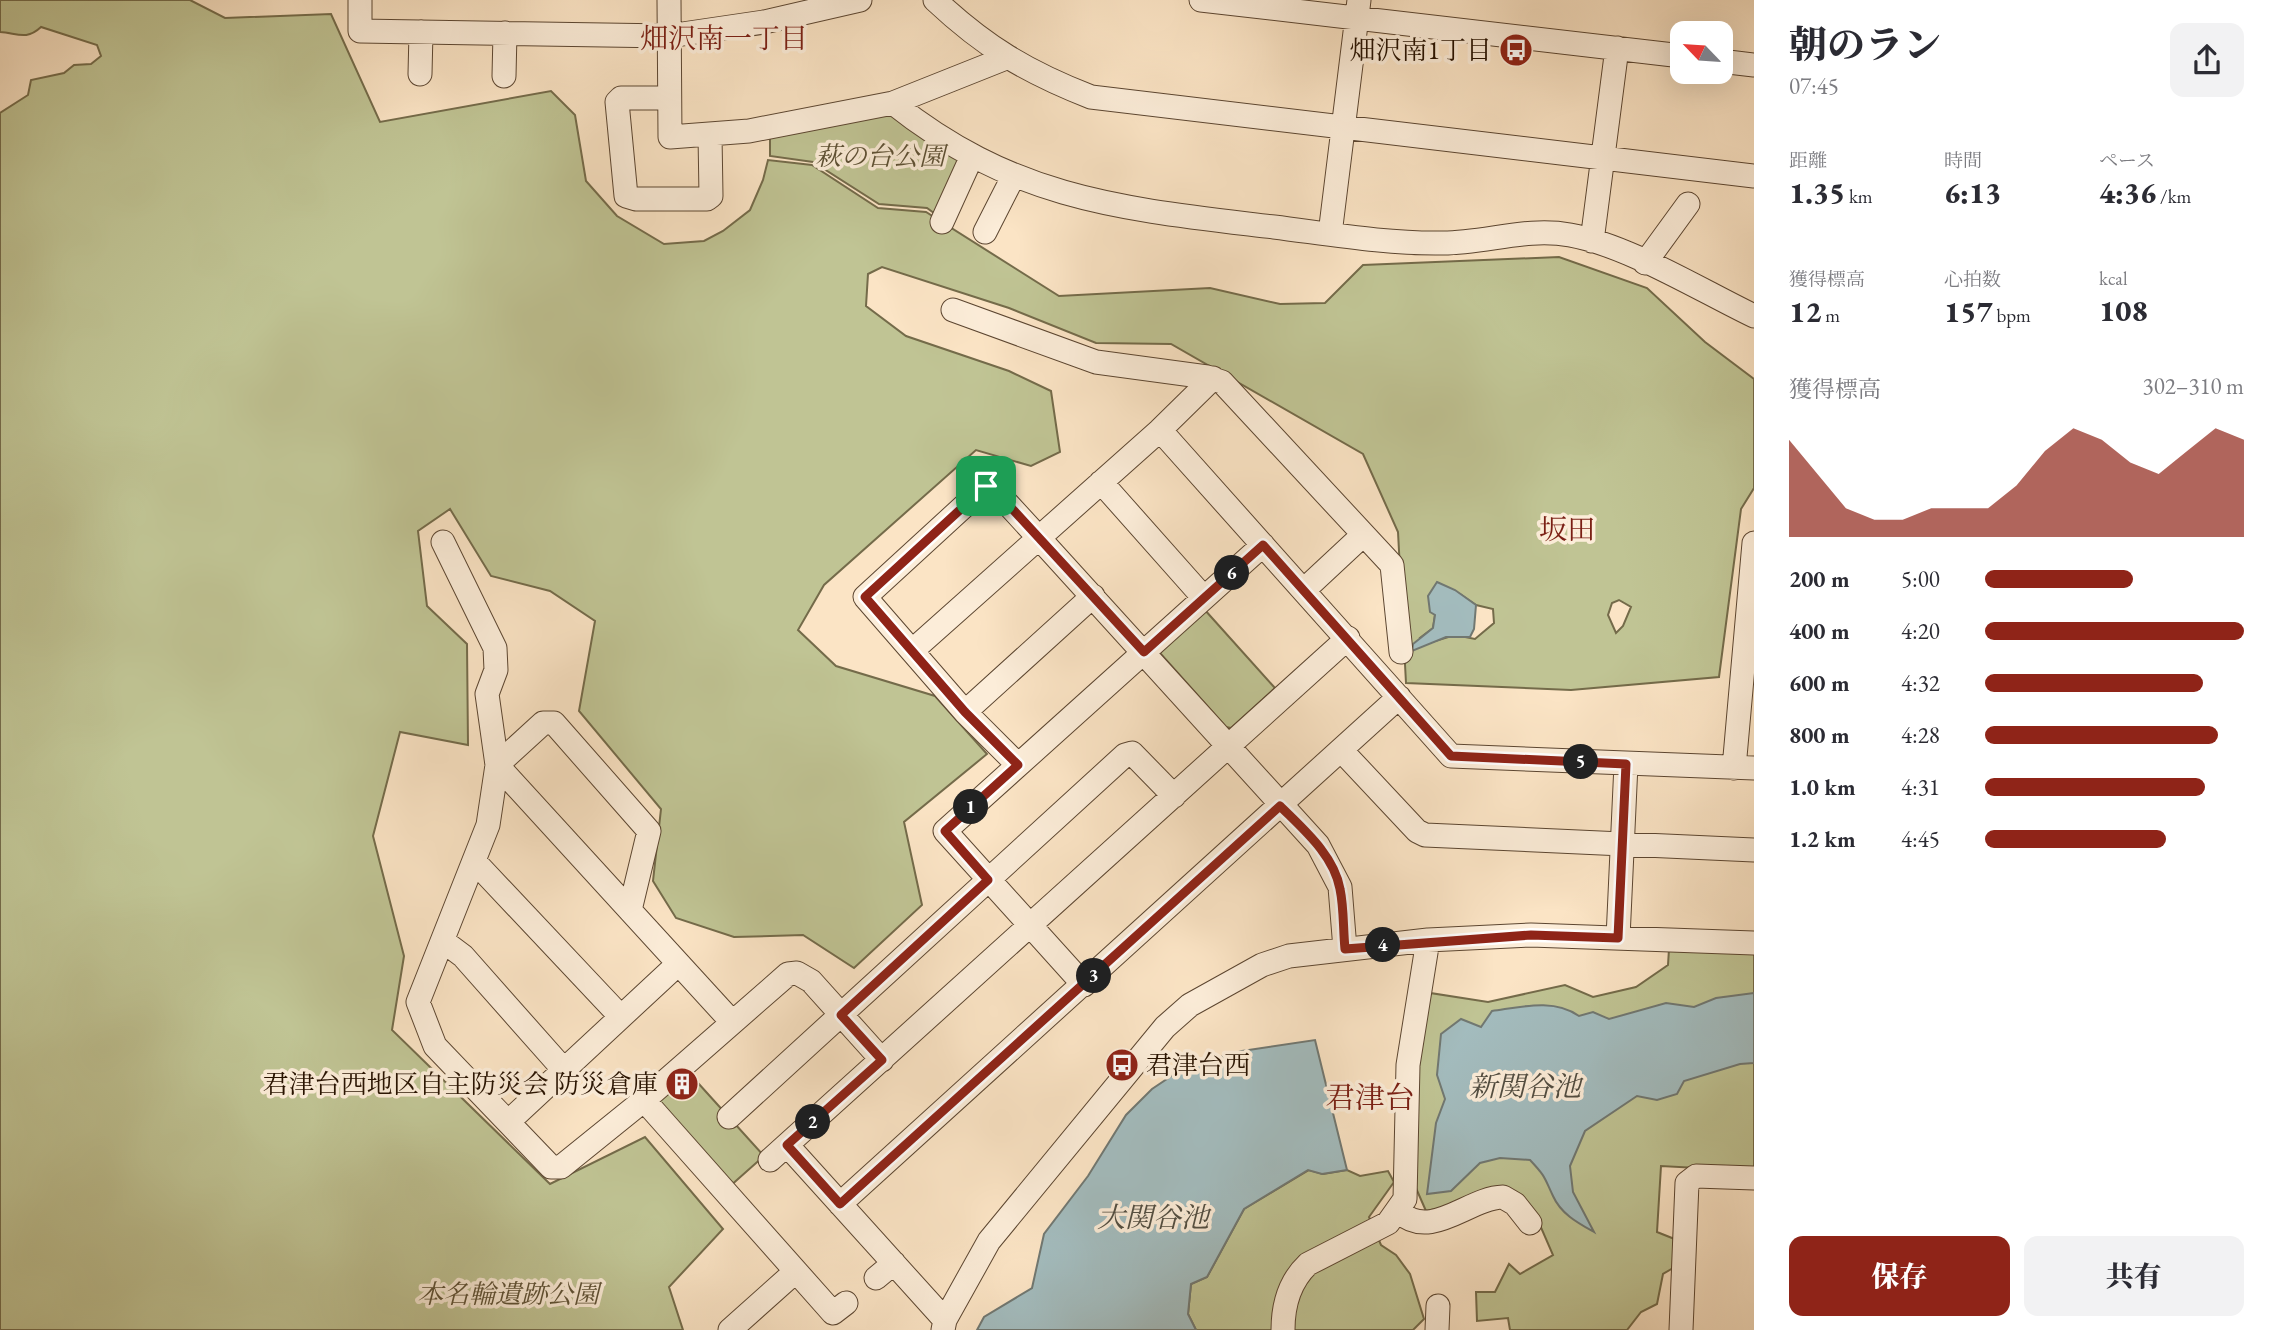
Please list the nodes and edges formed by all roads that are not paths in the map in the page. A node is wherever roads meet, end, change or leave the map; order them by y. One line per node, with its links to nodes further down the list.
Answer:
1 (360, 0): 7 (street)
2 (669, 0): 9 (street)
3 (860, 0): 9 (street)
4 (934, 0): 12 (street)
5 (1201, 0): 6 (street)
6 (1358, 9): 10 (street); 19 (street)
7 (421, 32): 8 (street); 15 (street)
8 (505, 33): 9 (street); 16 (street)
9 (669, 36): 17 (street)
10 (1616, 48): 11 (street); 22 (street)
11 (1670, 55)
12 (1006, 58): 18 (street); 19 (street)
13 (1733, 63): 14 (street)
14 (1754, 65)
15 (420, 74)
16 (504, 76)
17 (669, 98): 20 (street); 20 (street)
18 (893, 103): 20 (street); 21 (street)
19 (1342, 128): 22 (street); 28 (street)
20 (710, 135)
21 (972, 156): 24 (street); 26 (street)
22 (1603, 158): 23 (street); 29 (street)
23 (1754, 176)
24 (1013, 177): 27 (street); 28 (street)
25 (1688, 204): 30 (street)
26 (942, 222)
27 (985, 232)
28 (1330, 234): 29 (street)
29 (1592, 241): 30 (street)
30 (1645, 263): 32 (street)
31 (953, 310): 33 (street)
32 (1754, 316)
33 (1213, 378): 34 (street); 36 (street)
34 (1160, 430): 35 (street); 40 (street)
35 (1101, 482): 37 (street); 43 (street)
36 (1363, 535): 41 (street); 47 (street)
37 (1039, 538): 42 (street); 45 (street); 45 (street)
38 (443, 542): 53 (street)
39 (1754, 543): 55 (street)
40 (1263, 545): 41 (street); 43 (street)
41 (1304, 590): 44 (street)
42 (1093, 596): 46 (street); 49 (street)
43 (1204, 598): 46 (street)
44 (1348, 638): 48 (street); 50 (street)
45 (913, 650): 49 (street)
46 (1144, 652): 50 (street); 54 (street)
47 (1401, 652)
48 (1399, 697): 51 (street); 52 (street)
49 (965, 712): 54 (street)
50 (1227, 748): 56 (street); 57 (street)
51 (1341, 750): 57 (street); 58 (street)
52 (1626, 764): 55 (street); 58 (street)
53 (497, 765): 60 (street); 62 (street); 62 (street)
54 (1018, 765): 61 (street)
55 (1744, 768)
56 (1174, 796): 61 (street); 63 (street)
57 (1280, 806): 68 (street); 70 (street)
58 (1622, 846): 59 (street); 64 (street)
59 (1754, 850)
60 (475, 862): 66 (street); 72 (street)
61 (988, 880): 63 (street); 71 (street)
62 (630, 910): 69 (street)
63 (1029, 927): 70 (street); 74 (street)
64 (1618, 938): 65 (street); 67 (street)
65 (1428, 940): 68 (street); 81 (street)
66 (443, 941): 75 (street); 78 (street)
67 (1754, 943)
68 (1345, 949): 86 (street)
69 (678, 964): 72 (street); 73 (street)
70 (1084, 985): 80 (street)
71 (841, 1015): 73 (street); 74 (street); 77 (street)
72 (621, 1017): 75 (street)
73 (732, 1022): 76 (street)
74 (882, 1060): 80 (street)
75 (564, 1070): 78 (street)
76 (643, 1100): 78 (street); 83 (street)
77 (729, 1117)
78 (508, 1122)
79 (1754, 1178): 90 (street)
80 (840, 1204): 86 (street)
81 (1399, 1212): 82 (street); 88 (street)
82 (1530, 1223)
83 (795, 1272): 84 (street); 87 (street)
84 (846, 1303)
85 (1438, 1306): 89 (street)
86 (944, 1325)
87 (730, 1330)
88 (1283, 1330)
89 (1437, 1330)
90 (1681, 1330)

